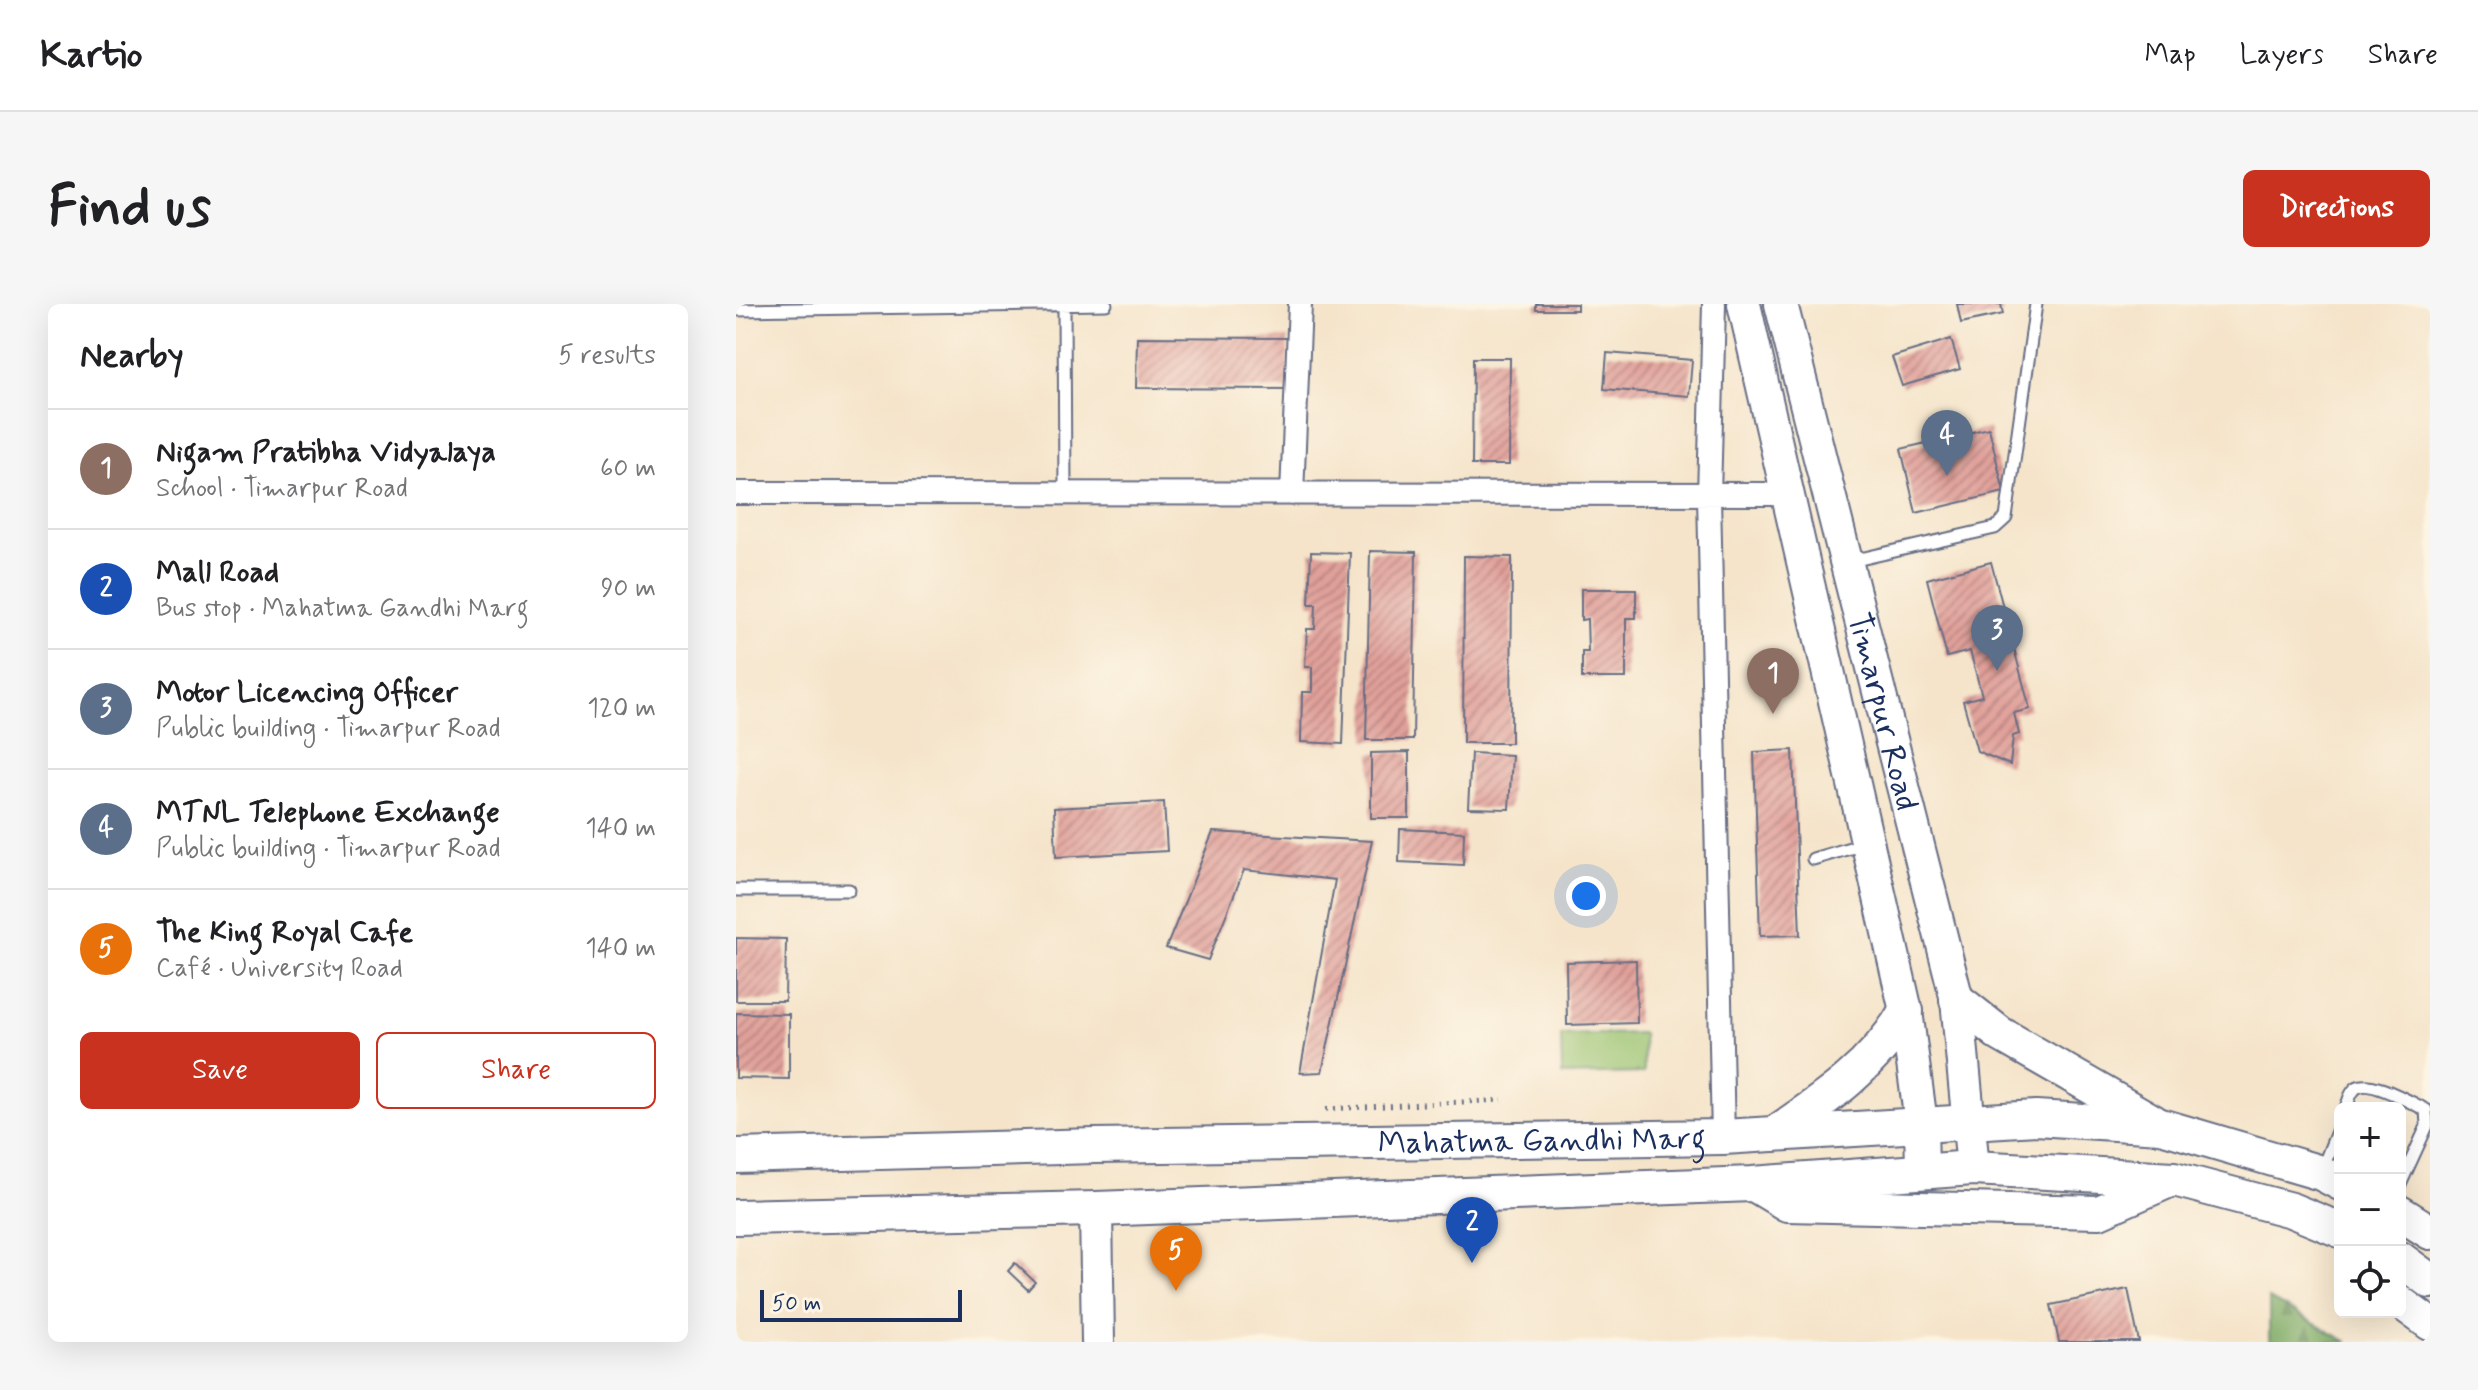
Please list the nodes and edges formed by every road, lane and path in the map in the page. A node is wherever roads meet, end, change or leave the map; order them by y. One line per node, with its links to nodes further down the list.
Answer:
1 (1106, 304): 7 (lane)
2 (1300, 304): 11 (street)
3 (1714, 304): 13 (street)
4 (1744, 304): 12 (street, Timarpur Road)
5 (1781, 304): 14 (street, Timarpur Road)
6 (2036, 304): 14 (lane)
7 (1064, 305): 8 (lane); 10 (lane)
8 (736, 310)
9 (736, 493): 10 (street)
10 (1065, 494): 11 (street)
11 (1292, 494): 13 (street)
12 (1787, 494): 13 (street); 15 (street, Timarpur Road)
13 (1709, 496): 28 (street)
14 (1846, 563): 19 (street, Timarpur Road)
15 (1867, 843): 16 (lane); 20 (street, Timarpur Road)
16 (1813, 859)
17 (736, 890): 18 (lane)
18 (849, 890)
19 (1957, 1000): 24 (street, Timarpur Road); 26 (main road)
20 (1906, 1011): 25 (street, Timarpur Road); 27 (main road)
21 (1502, 1100): 23 (path)
22 (2349, 1102): 33 (lane)
23 (1326, 1109)
24 (1971, 1120): 25 (main road, Mahatma Gandhi Marg); 26 (main road, Mahatma Gandhi Marg); 31 (street, Timarpur Road)
25 (1921, 1123): 27 (main road, Mahatma Gandhi Marg); 32 (street, Timarpur Road)
26 (2161, 1126): 34 (main road, Mahatma Gandhi Marg)
27 (1774, 1134): 28 (main road, Mahatma Gandhi Marg)
28 (1723, 1137): 29 (main road, Mahatma Gandhi Marg)
29 (736, 1156)
30 (2334, 1156): 34 (lane)
31 (1973, 1168): 32 (main road, Mahatma Gandhi Marg); 35 (main road, Mahatma Gandhi Marg)
32 (1922, 1170): 36 (main road, Mahatma Gandhi Marg)
33 (2406, 1172)
34 (2330, 1178)
35 (2174, 1179): 36 (street); 40 (main road, Mahatma Gandhi Marg)
36 (1752, 1184): 37 (main road, Mahatma Gandhi Marg)
37 (1096, 1209): 38 (main road, Mahatma Gandhi Marg); 46 (street)
38 (736, 1217)
39 (2406, 1217): 41 (main road)
40 (2334, 1232)
41 (2430, 1232)
42 (2406, 1263): 43 (main road)
43 (2430, 1281)
44 (2406, 1306): 45 (street)
45 (2430, 1324)
46 (1098, 1342)

